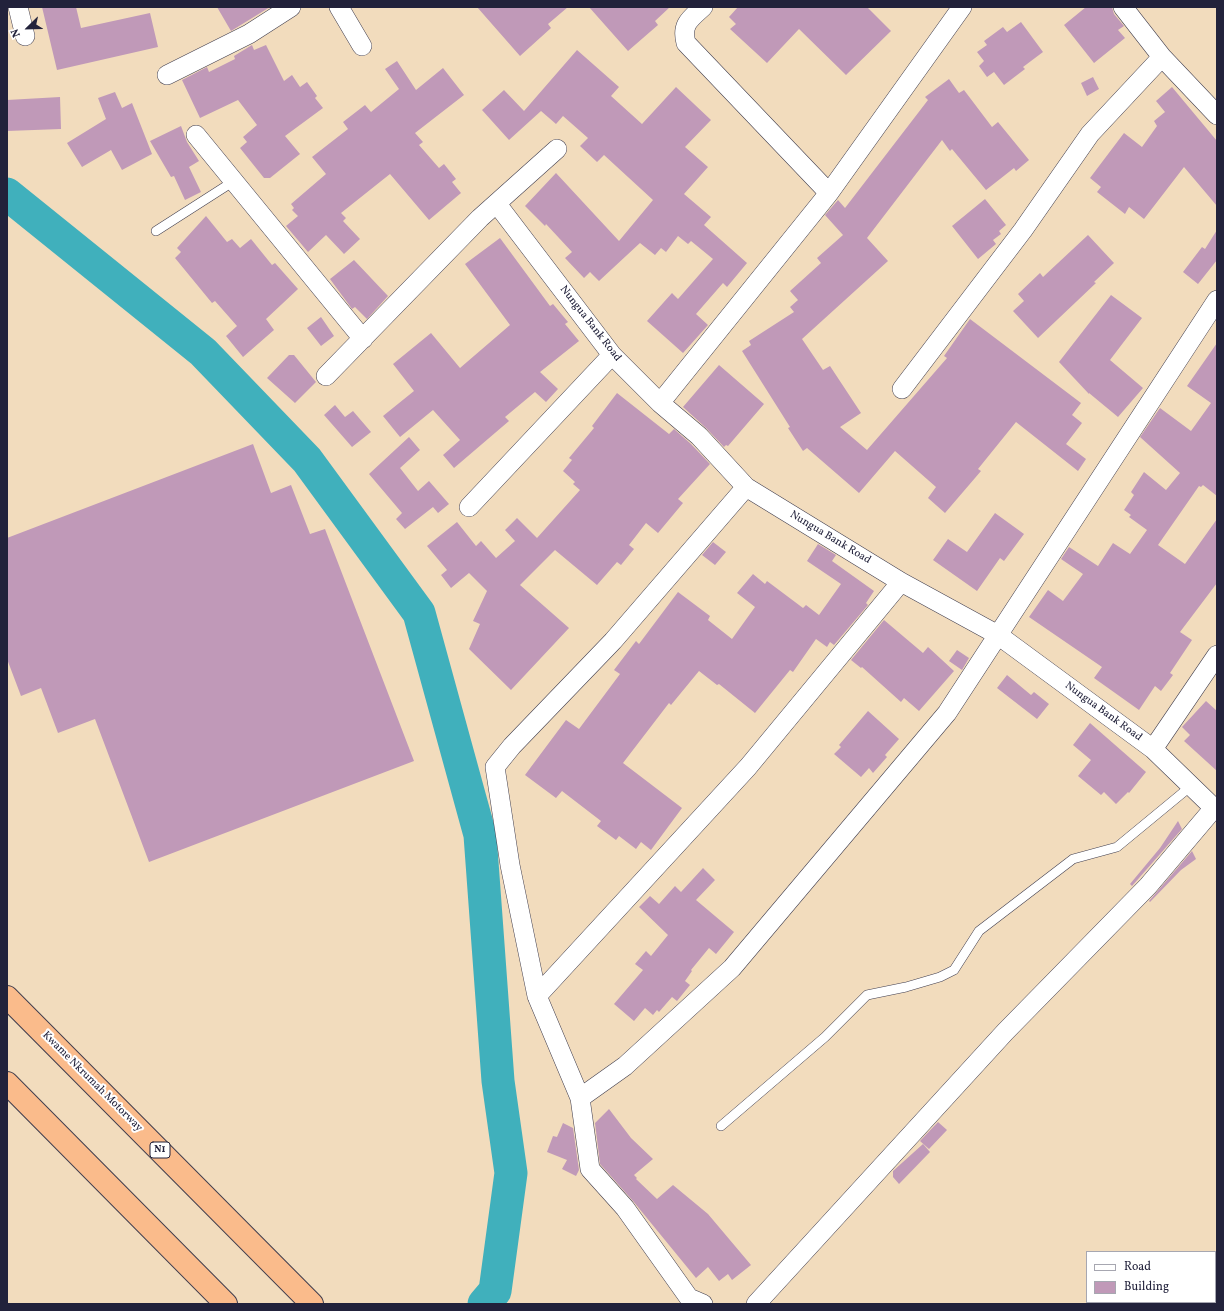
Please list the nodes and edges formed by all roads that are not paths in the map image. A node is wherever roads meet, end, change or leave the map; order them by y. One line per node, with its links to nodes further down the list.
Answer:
1 (18, 7): 7 (street)
2 (291, 7): 10 (street)
3 (339, 7): 8 (street)
4 (703, 7): 15 (street)
5 (962, 7): 15 (street)
6 (1123, 7): 9 (street)
7 (26, 36)
8 (362, 46)
9 (1162, 57): 11 (street); 22 (street)
10 (167, 75)
11 (1217, 115)
12 (196, 135): 14 (street)
13 (557, 149): 16 (street)
14 (234, 181): 17 (lane); 19 (street)
15 (829, 193): 23 (street)
16 (497, 204): 19 (street); 20 (street, Nungua Bank Road)
17 (156, 231)
18 (1217, 300): 27 (street)
19 (363, 339): 21 (street)
20 (612, 355): 23 (street, Nungua Bank Road); 25 (street)
21 (326, 376)
22 (902, 389)
23 (660, 402): 24 (street, Nungua Bank Road)
24 (746, 487): 26 (street, Nungua Bank Road); 32 (street)
25 (470, 507)
26 (901, 582): 27 (street, Nungua Bank Road); 32 (street)
27 (998, 635): 29 (street, Nungua Bank Road); 35 (street)
28 (1217, 656): 29 (street)
29 (1154, 749): 30 (street, Nungua Bank Road)
30 (1191, 786): 31 (street, Nungua Bank Road); 36 (lane)
31 (1216, 810): 40 (street)
32 (537, 996): 35 (street)
33 (7, 997): 38 (highway, Kwame Nkrumah Motorway / N1)
34 (7, 1083): 37 (highway)
35 (580, 1098): 39 (street)
36 (721, 1126)
37 (226, 1304)
38 (312, 1304)
39 (703, 1304)
40 (756, 1304)

